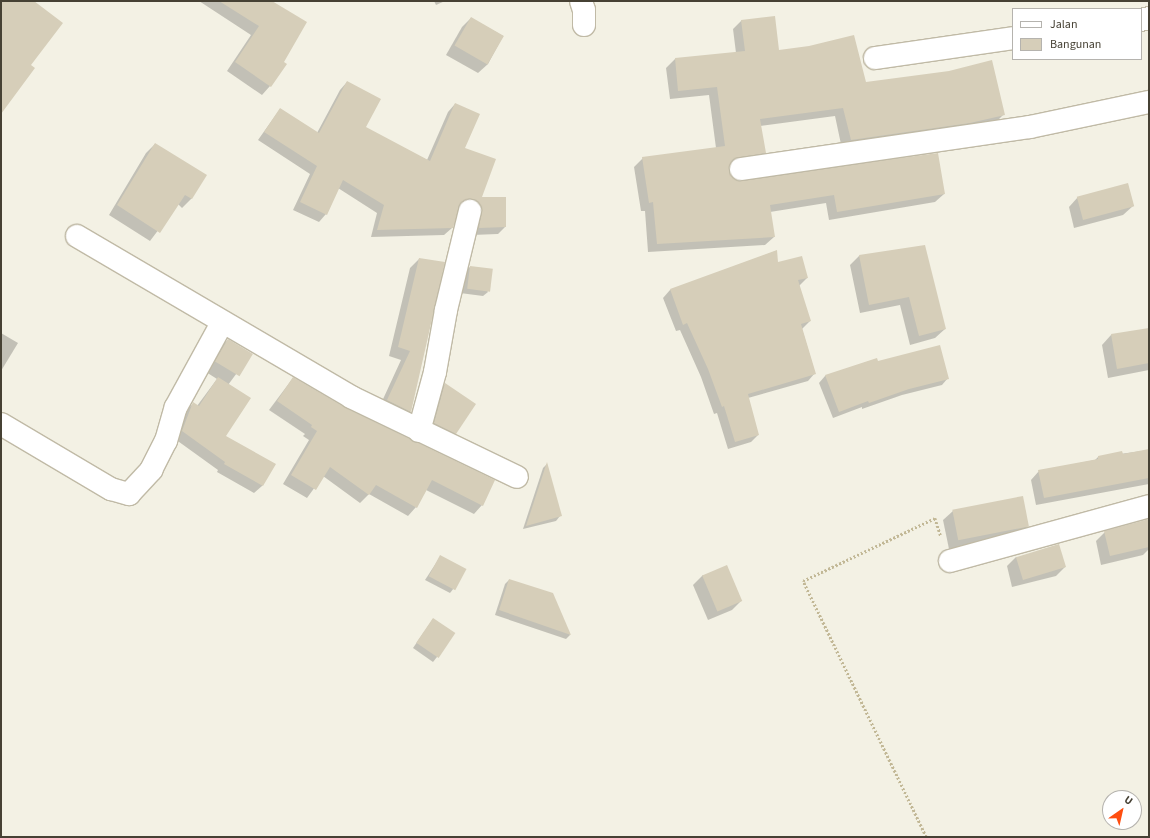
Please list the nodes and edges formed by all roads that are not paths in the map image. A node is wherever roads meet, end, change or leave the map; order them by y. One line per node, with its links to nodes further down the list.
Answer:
1 (581, 1): 2 (street)
2 (584, 25)
3 (1012, 38): 4 (street)
4 (875, 58)
5 (1149, 102): 6 (street)
6 (741, 169)
7 (470, 211): 11 (street)
8 (77, 236): 9 (street)
9 (222, 323): 10 (street); 11 (street)
10 (1, 424)
11 (419, 431): 12 (street)
12 (517, 478)
13 (1149, 506): 14 (street)
14 (950, 561)

